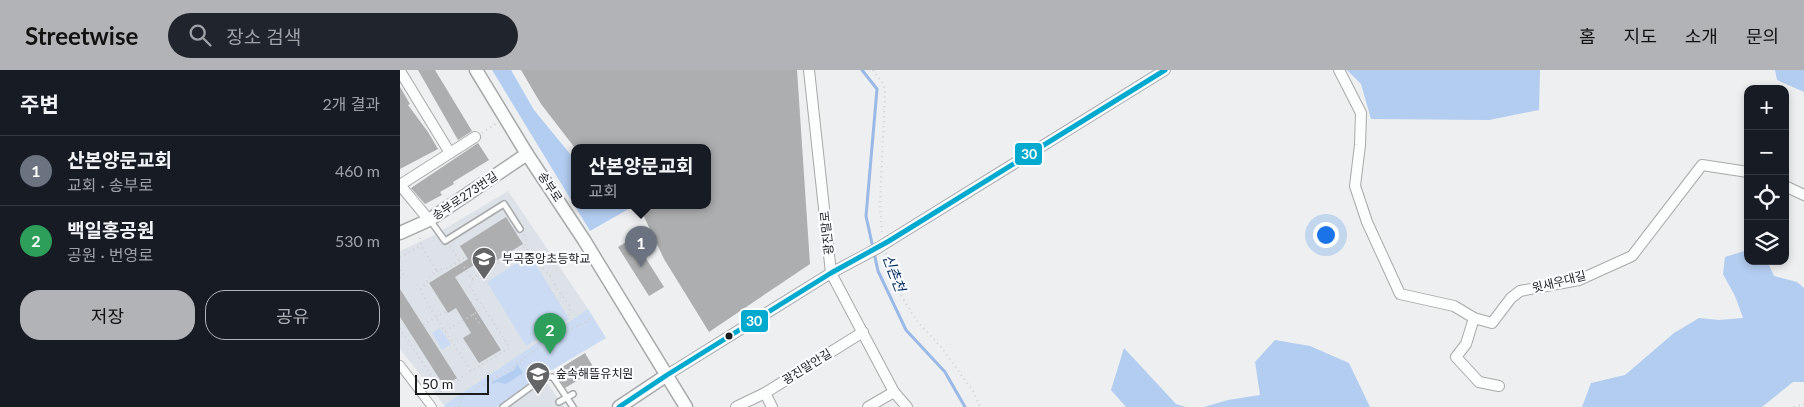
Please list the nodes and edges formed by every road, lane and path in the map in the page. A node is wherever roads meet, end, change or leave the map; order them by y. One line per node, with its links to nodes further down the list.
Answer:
1 (476, 70): 7 (street, 송부로)
2 (809, 70): 28 (street, 광진말로)
3 (873, 70): 20 (path)
4 (1165, 70): 20 (street)
5 (1339, 70): 39 (street, 윗새우대길)
6 (400, 71): 9 (street)
7 (505, 118): 8 (path); 10 (street, 송부로)
8 (475, 137): 9 (street)
9 (450, 153): 12 (street)
10 (527, 154): 15 (street, 송부로273번길); 48 (street, 송부로)
11 (1744, 171): 39 (street, 윗새우대길)
12 (400, 185): 15 (street)
13 (1789, 188): 14 (street)
14 (1804, 195)
15 (429, 220): 17 (street, 송부로273번길); 19 (lane)
16 (520, 229): 19 (lane); 22 (path)
17 (400, 233)
18 (420, 238): 21 (path)
19 (446, 240): 25 (path)
20 (885, 241): 28 (street, bridge); 66 (path)
21 (422, 245): 23 (path); 27 (path)
22 (526, 246): 31 (path); 40 (path)
23 (400, 256)
24 (467, 256): 25 (path)
25 (460, 261): 27 (path); 31 (path)
26 (400, 270): 30 (path)
27 (437, 271): 29 (path); 38 (path)
28 (831, 273): 45 (street, 광진말로); 48 (street)
29 (440, 276)
30 (400, 278)
31 (472, 279): 32 (path)
32 (478, 299): 33 (path); 34 (path)
33 (471, 302)
34 (484, 308): 36 (path); 47 (path)
35 (446, 311): 38 (path)
36 (473, 314): 41 (path); 44 (path)
37 (592, 315): 57 (path)
38 (436, 318): 42 (path); 44 (path)
39 (1474, 318): 49 (street)
40 (569, 319)
41 (479, 323)
42 (423, 325)
43 (400, 328): 47 (path)
44 (445, 331): 47 (path)
45 (863, 332): 50 (street, 광진말안길); 51 (street, 광진말로)
46 (400, 365): 56 (street)
47 (471, 371)
48 (667, 375): 60 (street); 61 (street, 송부로)
49 (1498, 386)
50 (765, 392): 62 (street, 광진말안길); 63 (street)
51 (894, 392): 64 (street); 65 (street, 광진말로)
52 (572, 394): 53 (lane)
53 (566, 397): 54 (lane); 58 (lane); 59 (lane)
54 (560, 402)
55 (1804, 404): 67 (path)
56 (430, 407)
57 (459, 407)
58 (502, 407)
59 (573, 407)
60 (619, 407)
61 (686, 407)
62 (736, 407)
63 (772, 407)
64 (868, 407)
65 (906, 407)
66 (980, 407)
67 (1794, 407)

